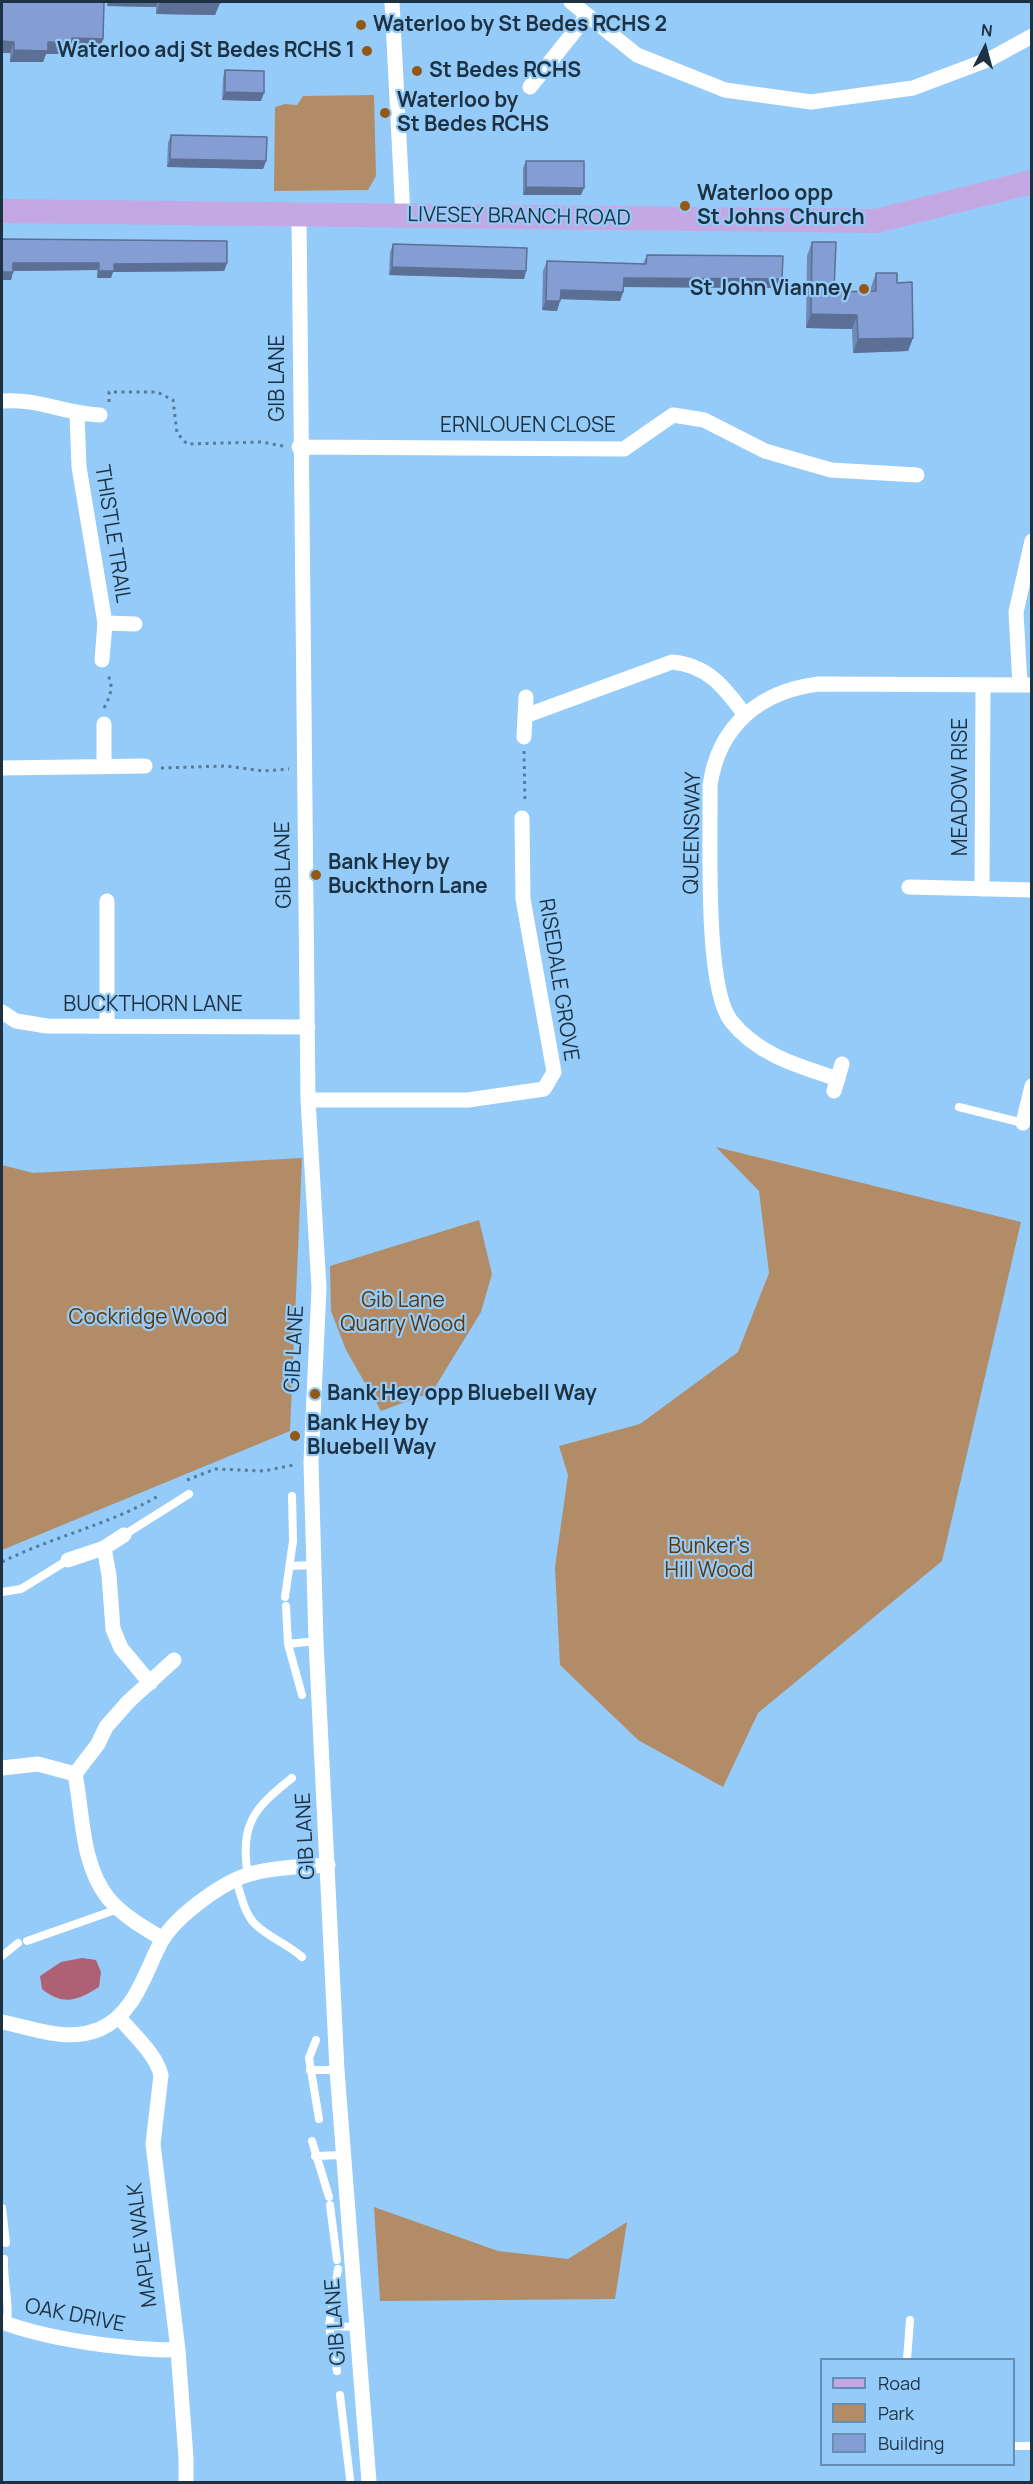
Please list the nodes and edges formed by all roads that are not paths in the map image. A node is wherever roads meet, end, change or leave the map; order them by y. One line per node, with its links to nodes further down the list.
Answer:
1 (392, 2): 9 (street)
2 (571, 2): 3 (street)
3 (586, 17): 4 (street); 5 (street)
4 (1032, 36)
5 (530, 87)
6 (1032, 182): 9 (main road, LIVESEY BRANCH ROAD)
7 (2, 211): 8 (main road, LIVESEY BRANCH ROAD)
8 (299, 215): 9 (main road, LIVESEY BRANCH ROAD); 13 (street, GIB LANE)
9 (403, 216)
10 (2, 401): 11 (street)
11 (77, 414): 12 (street); 16 (street, THISTLE TRAIL)
12 (100, 415)
13 (299, 447): 14 (street, ERNLOUEN CLOSE); 36 (street, GIB LANE)
14 (917, 474)
15 (1032, 541): 20 (street)
16 (105, 623): 17 (street); 18 (street, THISTLE TRAIL)
17 (135, 624)
18 (102, 660)
19 (983, 685): 20 (street, QUEENSWAY); 22 (street, QUEENSWAY); 31 (street, MEADOW RISE)
20 (1026, 685)
21 (526, 697): 23 (street)
22 (745, 715): 23 (street); 37 (street, QUEENSWAY)
23 (525, 716): 25 (street)
24 (104, 724): 26 (street)
25 (524, 737)
26 (104, 765): 27 (street); 28 (street)
27 (145, 766)
28 (2, 768)
29 (522, 818): 39 (street, RISEDALE GROVE)
30 (909, 887): 31 (street)
31 (982, 889): 32 (street)
32 (1032, 890)
33 (107, 901): 35 (street)
34 (2, 1012): 35 (street, BUCKTHORN LANE)
35 (107, 1026): 36 (street, BUCKTHORN LANE)
36 (308, 1027): 39 (street, GIB LANE)
37 (838, 1078)
38 (1032, 1086): 41 (street)
39 (308, 1100): 47 (street, GIB LANE)
40 (959, 1107): 41 (lane)
41 (1023, 1124)
42 (189, 1494): 44 (lane)
43 (292, 1496): 48 (lane)
44 (124, 1535): 45 (street)
45 (104, 1548): 46 (street); 55 (street)
46 (68, 1560): 49 (lane)
47 (314, 1565): 48 (lane); 52 (street, GIB LANE)
48 (290, 1566): 50 (lane)
49 (2, 1592)
50 (285, 1597)
51 (286, 1606): 53 (lane)
52 (316, 1641): 53 (lane); 60 (street, GIB LANE)
53 (288, 1644): 56 (lane)
54 (174, 1660): 55 (street)
55 (150, 1683): 58 (street)
56 (302, 1695)
57 (2, 1768): 58 (street)
58 (75, 1774): 62 (street)
59 (292, 1778): 61 (lane)
60 (328, 1865): 61 (street); 70 (street, GIB LANE)
61 (242, 1877): 63 (street); 65 (lane)
62 (118, 1908): 63 (street); 64 (lane)
63 (163, 1939): 66 (street)
64 (2, 1956)
65 (302, 1957)
66 (118, 2017): 67 (street); 86 (street, MAPLE WALK)
67 (2, 2022)
68 (316, 2040): 69 (lane)
69 (310, 2070): 70 (lane); 71 (lane)
70 (336, 2070): 73 (street, GIB LANE)
71 (319, 2119)
72 (312, 2141): 74 (lane)
73 (344, 2155): 74 (lane); 77 (street, GIB LANE)
74 (315, 2156): 76 (lane)
75 (2, 2208): 78 (lane)
76 (331, 2230): 77 (lane); 80 (lane)
77 (351, 2230): 85 (street, GIB LANE)
78 (6, 2243)
79 (4, 2259): 83 (lane)
80 (337, 2260)
81 (338, 2269): 84 (lane)
82 (910, 2320): 87 (lane)
83 (4, 2324): 86 (street, OAK DRIVE)
84 (329, 2326): 85 (lane); 88 (lane)
85 (357, 2327): 90 (street, GIB LANE)
86 (178, 2350): 95 (street, MAPLE WALK)
87 (907, 2358)
88 (337, 2371)
89 (340, 2394): 91 (lane)
90 (366, 2430): 91 (lane); 96 (street, GIB LANE)
91 (346, 2432): 94 (lane)
92 (1015, 2446): 93 (lane)
93 (1032, 2446)
94 (350, 2479)
95 (186, 2482)
96 (369, 2482)

